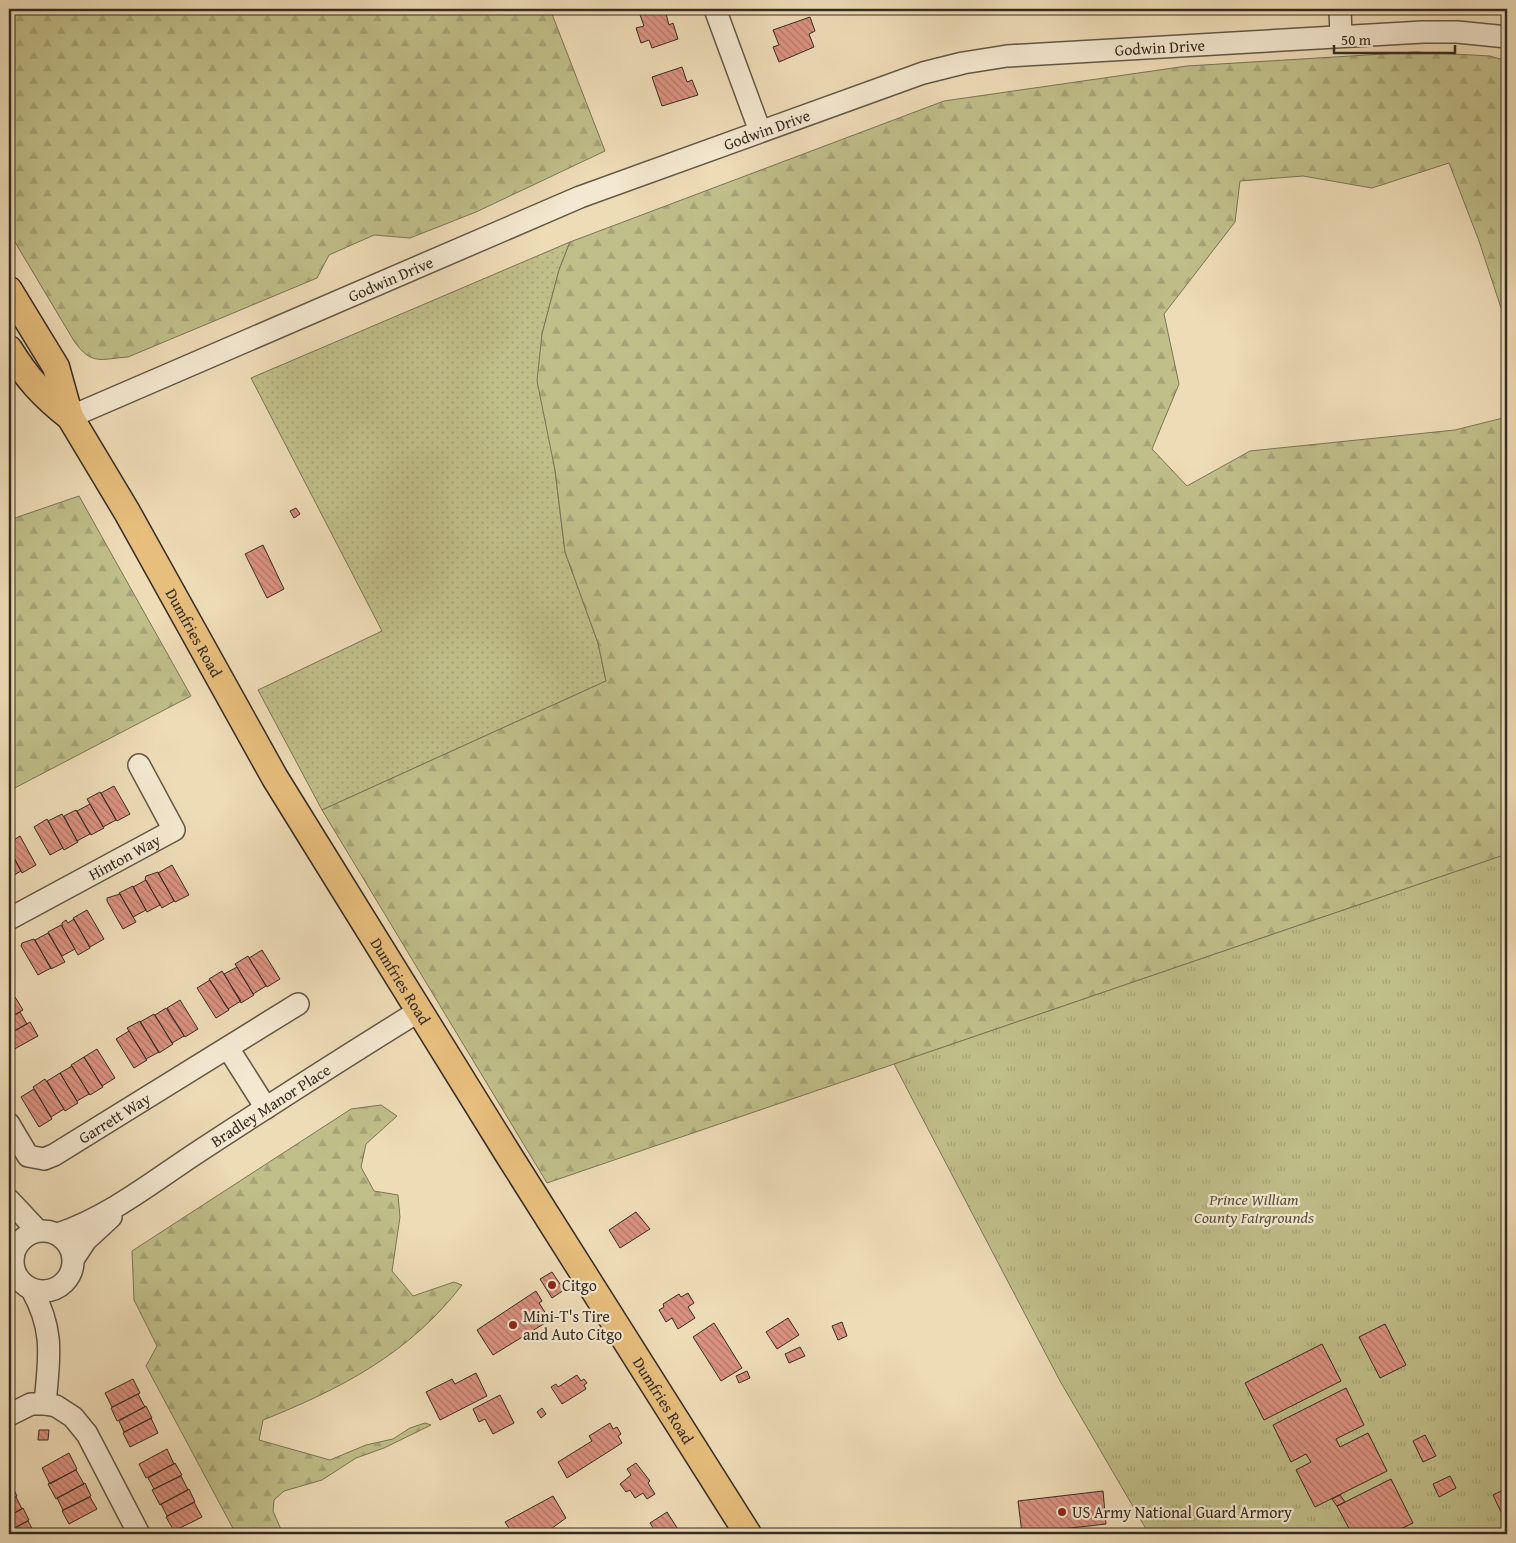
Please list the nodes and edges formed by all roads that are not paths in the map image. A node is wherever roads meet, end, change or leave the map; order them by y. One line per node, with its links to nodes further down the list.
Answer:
1 (715, 9): 5 (street)
2 (1340, 9): 3 (street)
3 (1341, 36): 4 (street, Godwin Drive); 5 (street, Godwin Drive)
4 (1507, 38)
5 (760, 131): 8 (street, Godwin Drive)
6 (9, 290): 8 (main road, Dumfries Road)
7 (9, 350): 8 (main road, Dumfries Road)
8 (70, 417): 12 (main road, Dumfries Road)
9 (139, 765): 10 (street, Hinton Way)
10 (9, 919)
11 (298, 1004): 13 (street, Garrett Way)
12 (419, 1011): 14 (street, Bradley Manor Place); 28 (main road, Dumfries Road)
13 (228, 1048): 14 (street); 15 (street, Garrett Way)
14 (266, 1108): 17 (street, Bradley Manor Place)
15 (9, 1124)
16 (9, 1200): 19 (street)
17 (123, 1204): 19 (street, Bradley Manor Place); 21 (street, Bradley Manor Place)
18 (9, 1222): 20 (street)
19 (48, 1232): 20 (street); 21 (street)
20 (15, 1248): 23 (street)
21 (74, 1258): 22 (street)
22 (62, 1285): 23 (street); 24 (street)
23 (32, 1290): 24 (street)
24 (49, 1335): 25 (street)
25 (45, 1404): 26 (street); 27 (street)
26 (9, 1414)
27 (139, 1534)
28 (748, 1534)

